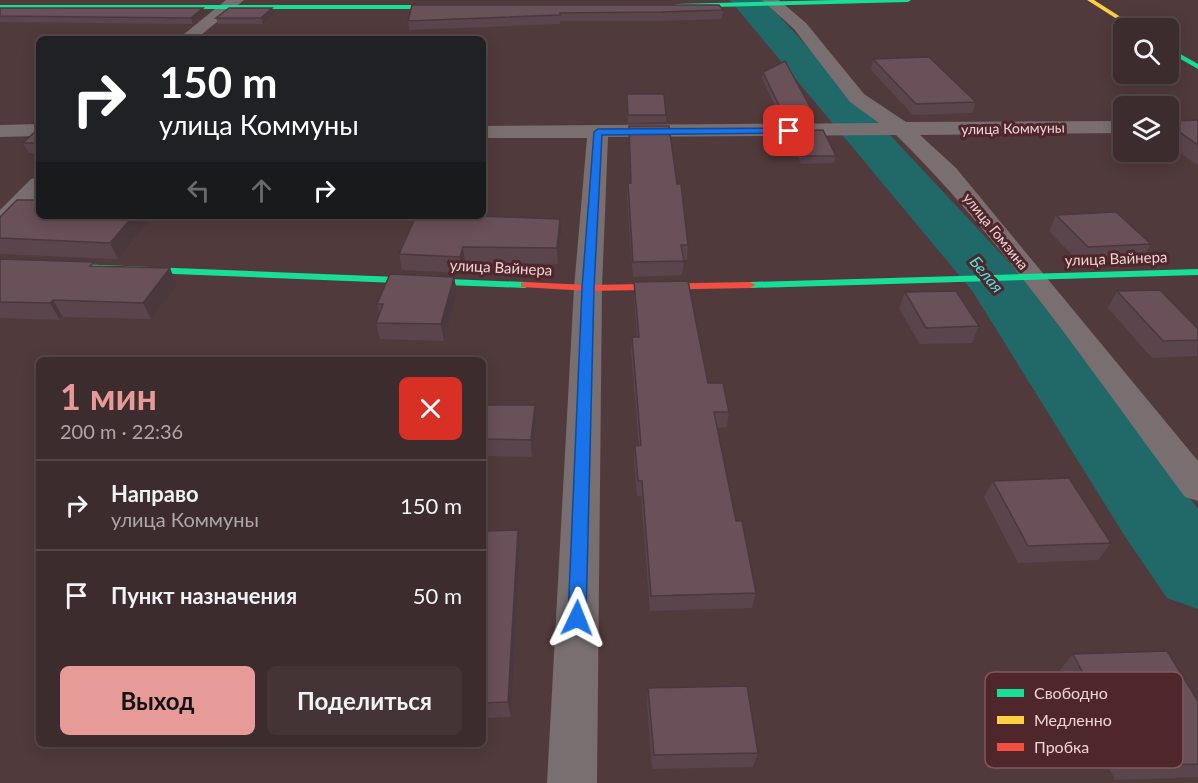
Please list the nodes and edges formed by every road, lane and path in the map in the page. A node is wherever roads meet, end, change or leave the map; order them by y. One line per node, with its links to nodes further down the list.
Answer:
1 (908, 0): 3 (street)
2 (1090, 0): 8 (street)
3 (773, 3): 5 (street); 14 (street, улица Гомзина)
4 (231, 4): 6 (street); 7 (street); 9 (street)
5 (667, 6)
6 (0, 7)
7 (466, 7)
8 (1120, 18)
9 (190, 36)
10 (1179, 56): 11 (street)
11 (1198, 68)
12 (1113, 127): 14 (street, улица Коммуны)
13 (36, 130): 15 (street)
14 (903, 130): 17 (street, улица Коммуны); 22 (street, улица Гомзина)
15 (0, 131)
16 (486, 132): 17 (street)
17 (598, 132): 23 (street)
18 (36, 187): 19 (street)
19 (0, 225)
20 (0, 264): 23 (street, улица Вайнера)
21 (1198, 272): 22 (street, улица Вайнера)
22 (1035, 278): 23 (street, улица Вайнера); 24 (street, улица Гомзина)
23 (588, 288): 25 (street)
24 (1198, 487)
25 (572, 783)

